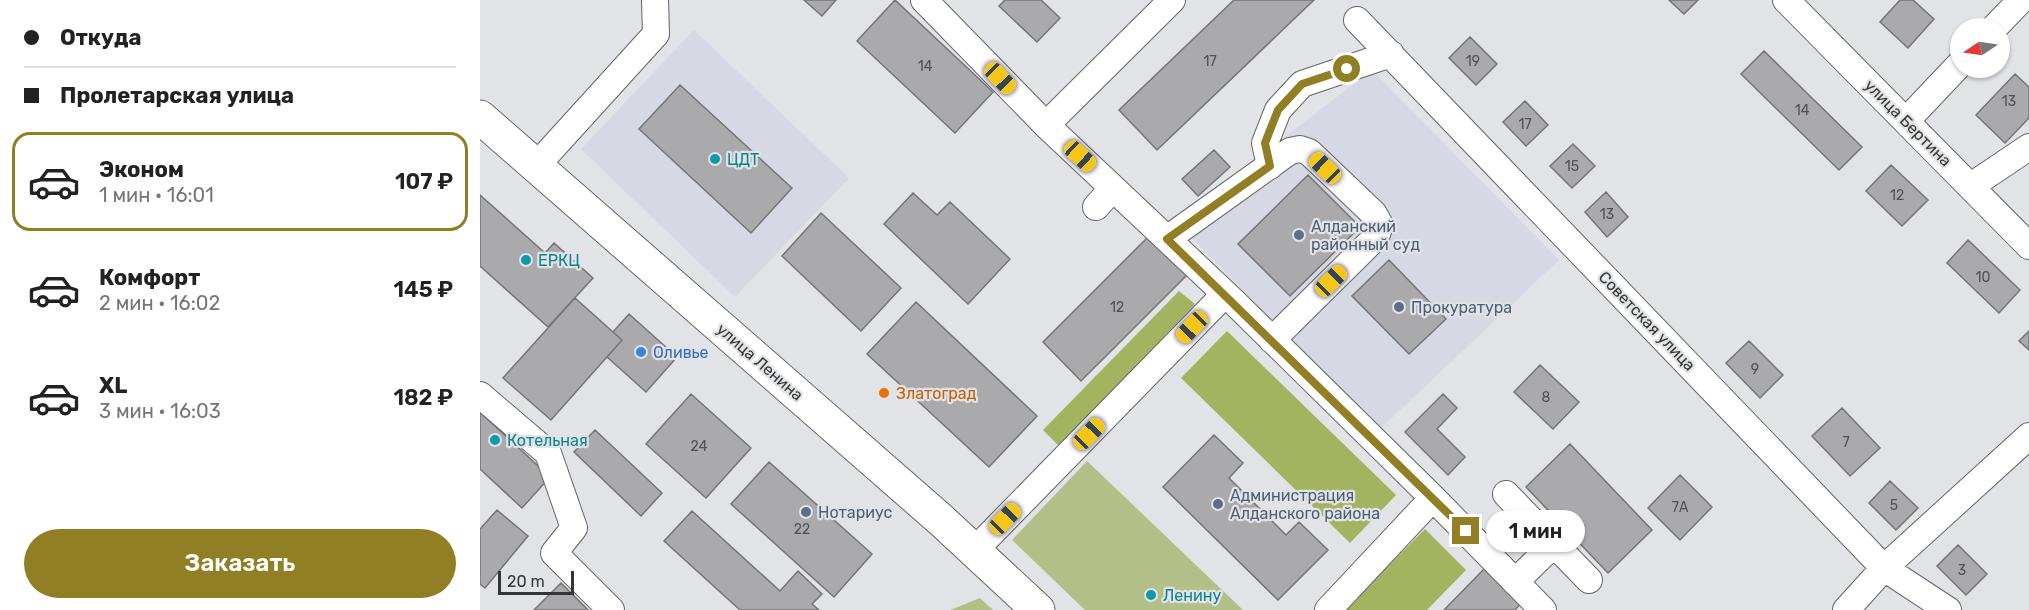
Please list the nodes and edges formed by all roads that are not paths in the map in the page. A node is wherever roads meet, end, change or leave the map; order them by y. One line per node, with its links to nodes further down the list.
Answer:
1 (655, 0): 14 (street)
2 (924, 0): 12 (street)
3 (1172, 0): 12 (street)
4 (1786, 0): 11 (street, улица Бертина)
5 (2021, 0): 6 (street)
6 (2004, 18)
7 (1357, 20): 8 (street, Советская улица)
8 (1391, 54): 15 (street); 29 (street, Советская улица)
9 (1950, 75): 11 (street)
10 (480, 117): 14 (main road, улица Ленина)
11 (1906, 121): 16 (street, улица Бертина)
12 (1046, 125): 17 (street)
13 (2029, 147): 16 (street)
14 (536, 166): 28 (main road, улица Ленина)
15 (1270, 166): 19 (street); 22 (street)
16 (1971, 186): 20 (street, улица Бертина)
17 (1113, 188): 18 (street); 19 (street)
18 (1096, 207)
19 (1167, 239): 21 (street)
20 (2029, 246)
21 (1225, 294): 22 (street); 28 (street)
22 (1272, 340): 26 (street)
23 (480, 395): 33 (street)
24 (2029, 436): 29 (street)
25 (1506, 494): 27 (street)
26 (1433, 498): 31 (street); 35 (street)
27 (1554, 544): 30 (street); 31 (street)
28 (974, 551): 34 (main road, улица Ленина)
29 (1884, 568): 32 (street, Советская улица); 37 (street)
30 (1589, 580)
31 (1515, 582): 36 (street)
32 (1938, 607)
33 (611, 610)
34 (1038, 610)
35 (1328, 610)
36 (1543, 610)
37 (1846, 610)

